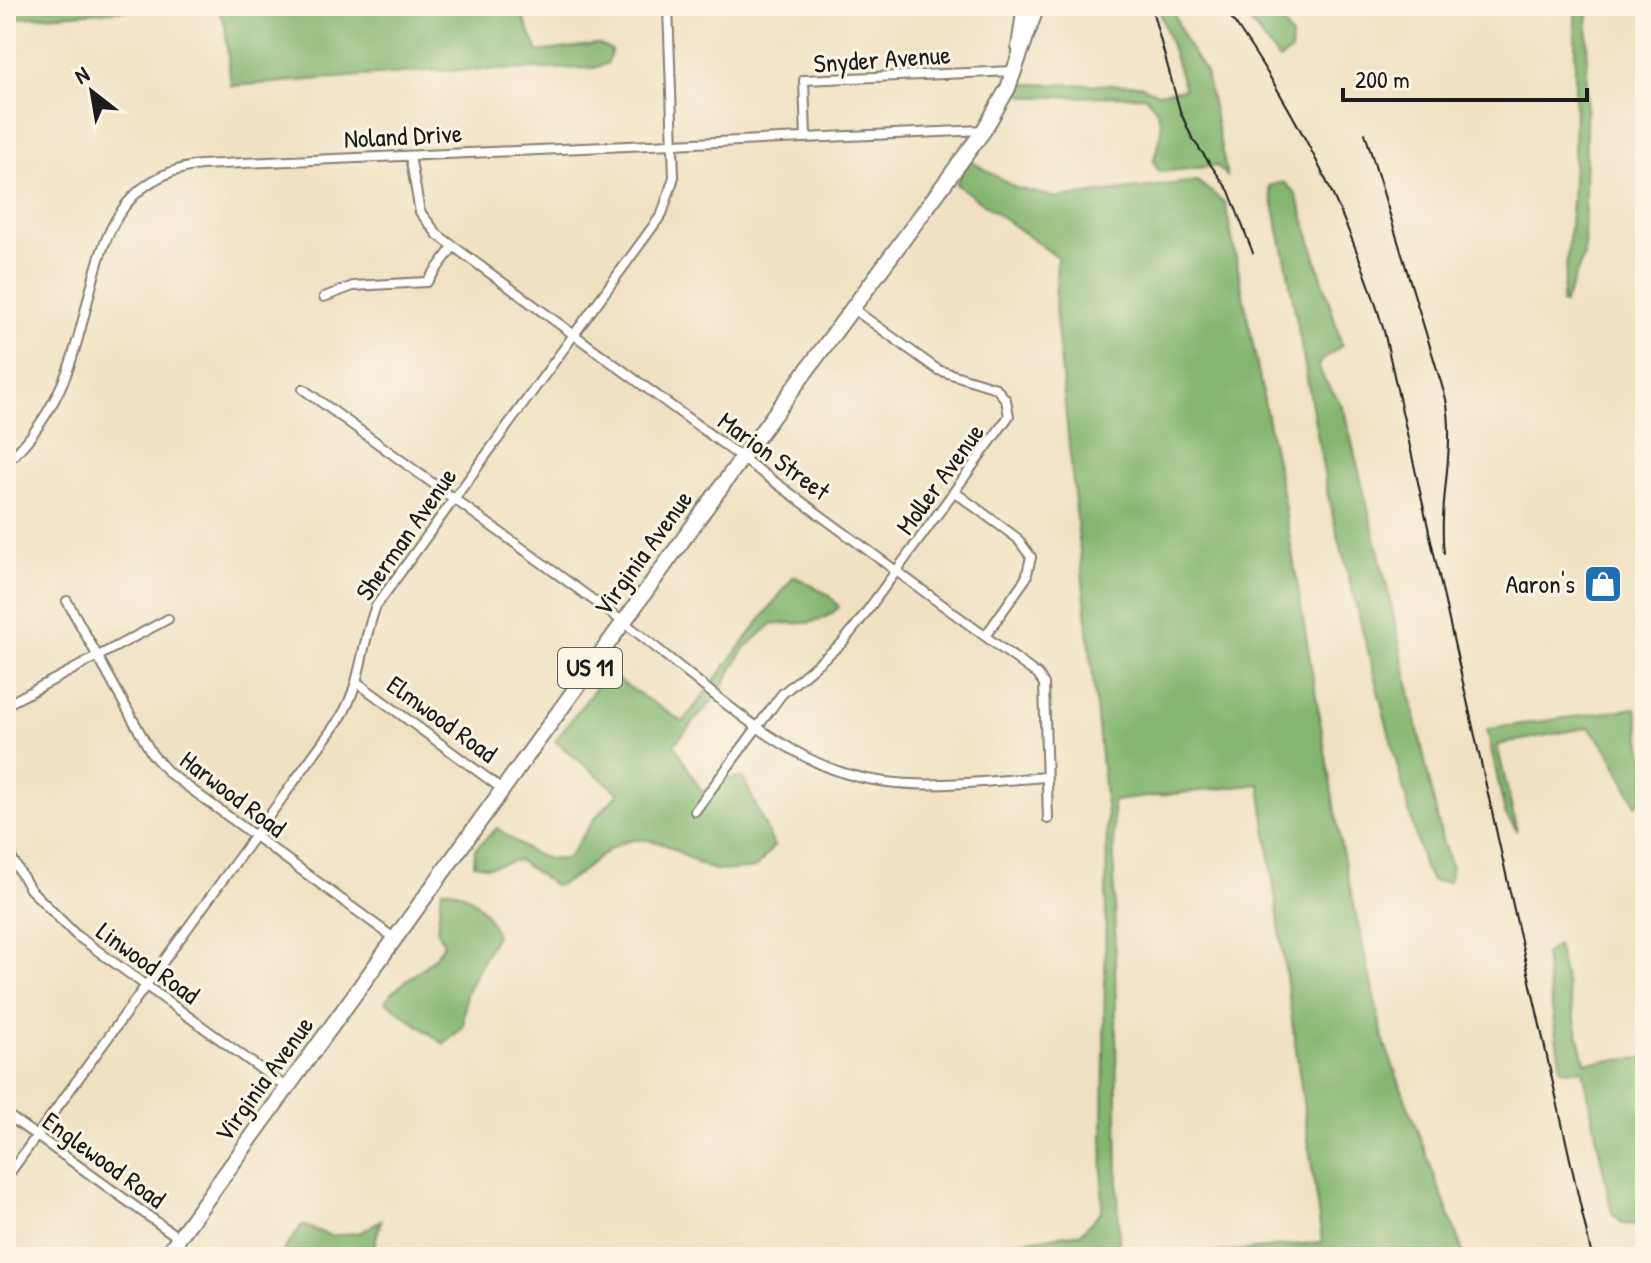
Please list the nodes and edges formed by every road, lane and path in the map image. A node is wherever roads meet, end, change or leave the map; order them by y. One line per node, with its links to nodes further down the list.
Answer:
1 (668, 6): 7 (street, Sherman Avenue)
2 (1025, 6): 4 (main road, Virginia Avenue / US 11)
3 (1037, 6): 4 (main road, Virginia Avenue / US 11)
4 (1015, 71): 5 (main road, Virginia Avenue / US 11); 6 (street, Snyder Avenue)
5 (984, 130): 6 (street, Noland Drive); 11 (main road, Virginia Avenue / US 11)
6 (806, 137): 7 (street, Noland Drive)
7 (674, 143): 8 (street, Noland Drive); 12 (street, Sherman Avenue)
8 (410, 156): 9 (street, Marion Street); 15 (street, Noland Drive)
9 (453, 247): 10 (street); 12 (street, Marion Street)
10 (324, 297)
11 (851, 308): 14 (main road, Virginia Avenue / US 11); 16 (street, Moller Avenue)
12 (574, 336): 14 (street, Marion Street); 17 (street, Sherman Avenue)
13 (303, 389): 17 (street)
14 (742, 458): 18 (street, Marion Street); 21 (main road, Virginia Avenue / US 11)
15 (6, 463)
16 (956, 493): 18 (street, Moller Avenue); 22 (street)
17 (453, 500): 21 (street); 24 (street, Sherman Avenue)
18 (898, 571): 22 (street, Marion Street); 26 (street, Moller Avenue)
19 (67, 601): 23 (street, Harwood Road)
20 (168, 619): 23 (street)
21 (623, 622): 26 (street); 28 (main road, Virginia Avenue / US 11)
22 (986, 635): 27 (street, Marion Street)
23 (98, 657): 25 (street); 31 (street, Harwood Road)
24 (358, 683): 28 (street, Elmwood Road); 31 (street, Sherman Avenue)
25 (6, 705)
26 (759, 726): 27 (street); 29 (street, Moller Avenue)
27 (1046, 777): 30 (street, Marion Street)
28 (502, 789): 33 (main road, Virginia Avenue / US 11)
29 (695, 811)
30 (1048, 819)
31 (254, 836): 33 (street, Harwood Road); 34 (street, Sherman Avenue)
32 (6, 849): 34 (street, Linwood Road)
33 (394, 938): 35 (main road, Virginia Avenue / US 11)
34 (144, 985): 35 (street, Linwood Road); 37 (street, Sherman Avenue)
35 (287, 1088): 39 (main road, Virginia Avenue / US 11)
36 (6, 1114): 37 (street, Englewood Road)
37 (36, 1136): 38 (street, Sherman Avenue); 39 (street, Englewood Road)
38 (6, 1178)
39 (179, 1238): 40 (main road, Virginia Avenue / US 11)
40 (165, 1257)

